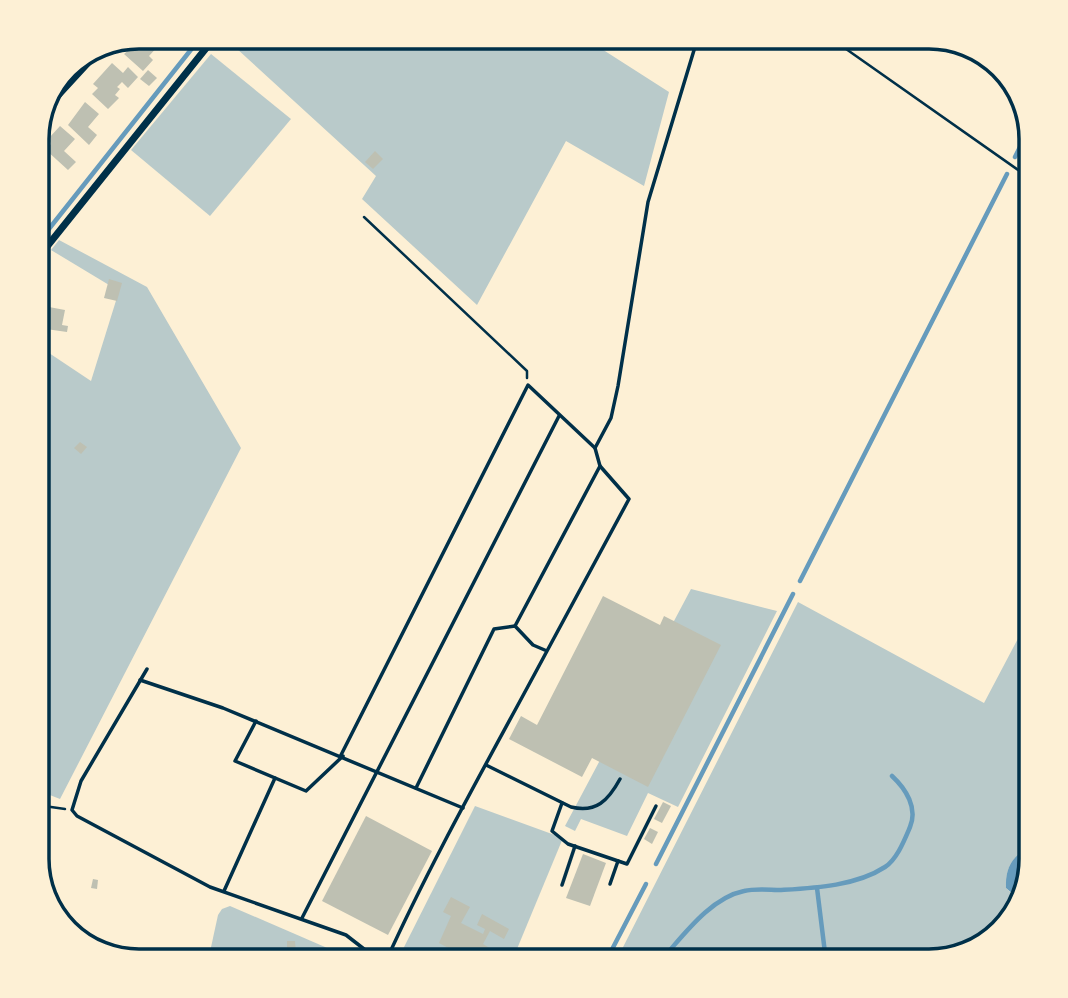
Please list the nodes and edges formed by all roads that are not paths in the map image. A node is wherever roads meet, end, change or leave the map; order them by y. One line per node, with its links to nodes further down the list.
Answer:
1 (205, 49): 3 (street)
2 (694, 49): 5 (lane)
3 (49, 244)
4 (559, 416): 5 (lane); 12 (lane); 14 (lane)
5 (595, 448): 6 (lane)
6 (600, 466): 7 (lane); 8 (lane)
7 (515, 626): 8 (lane); 17 (lane)
8 (547, 651): 13 (lane)
9 (147, 669): 10 (lane)
10 (140, 680): 11 (lane); 25 (lane)
11 (256, 721): 12 (lane); 15 (lane)
12 (342, 756): 14 (lane); 15 (lane)
13 (486, 765): 18 (lane); 20 (lane)
14 (377, 771): 17 (lane); 26 (lane)
15 (275, 778): 25 (lane)
16 (620, 779): 18 (lane)
17 (416, 788): 20 (lane)
18 (562, 803): 21 (lane)
19 (656, 806): 22 (lane)
20 (463, 808): 28 (lane)
21 (575, 846): 22 (lane); 24 (lane)
22 (618, 861): 23 (lane)
23 (610, 884)
24 (562, 885)
25 (224, 892): 26 (lane)
26 (302, 918): 27 (lane)
27 (364, 949)
28 (392, 949)

